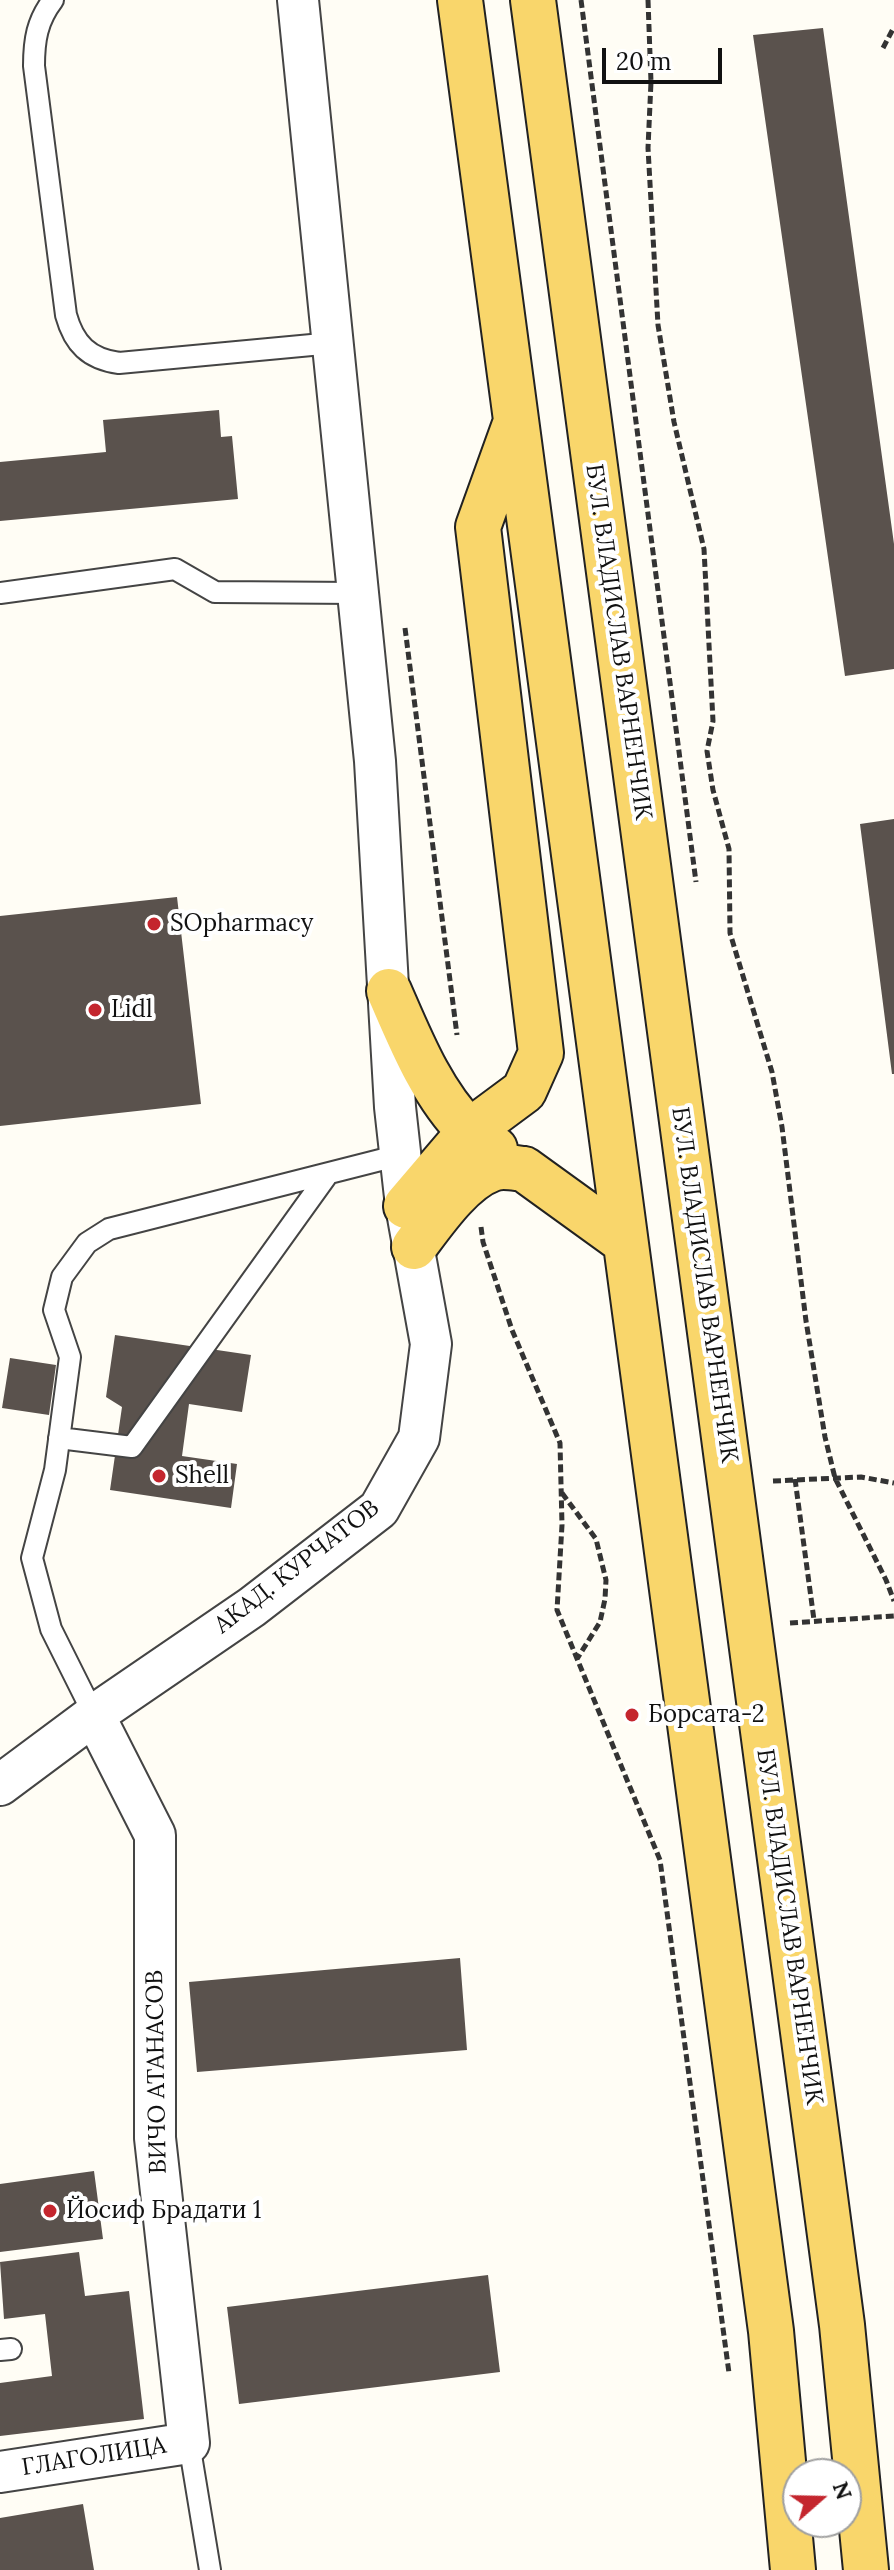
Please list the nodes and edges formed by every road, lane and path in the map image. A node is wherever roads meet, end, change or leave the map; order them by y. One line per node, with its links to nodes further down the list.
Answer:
1 (53, 0): 8 (lane)
2 (298, 0): 8 (street, АКАД. КУРЧАТОВ)
3 (460, 0): 9 (main road)
4 (533, 0): 40 (main road, БУЛ. ВЛАДИСЛАВ ВАРНЕНЧИК)
5 (648, 0): 23 (path)
6 (894, 27): 7 (path)
7 (883, 48)
8 (333, 343): 11 (street, АКАД. КУРЧАТОВ)
9 (516, 421): 15 (main road); 21 (main road)
10 (0, 593): 11 (lane)
11 (358, 593): 13 (street, АКАД. КУРЧАТОВ)
12 (403, 613): 14 (path)
13 (389, 991): 15 (main road); 16 (street, АКАД. КУРЧАТОВ)
14 (458, 1037)
15 (470, 1131): 17 (main road); 20 (main road)
16 (400, 1155): 18 (lane); 20 (street, АКАД. КУРЧАТОВ)
17 (524, 1169): 19 (main road); 21 (main road)
18 (328, 1174): 22 (lane); 22 (lane)
19 (475, 1179): 20 (main road); 27 (path)
20 (410, 1226): 33 (street, АКАД. КУРЧАТОВ)
21 (625, 1242): 39 (main road)
22 (59, 1438): 33 (lane)
23 (835, 1478): 24 (path); 26 (path); 28 (path)
24 (795, 1479): 25 (path); 30 (path)
25 (773, 1481)
26 (894, 1483)
27 (562, 1492): 32 (path); 32 (path)
28 (894, 1601)
29 (894, 1616): 30 (path)
30 (814, 1620): 31 (path)
31 (789, 1623)
32 (577, 1660): 35 (path)
33 (94, 1715): 34 (street, АКАД. КУРЧАТОВ); 36 (street, ВИЧО АТАНАСОВ)
34 (0, 1785)
35 (729, 2376)
36 (189, 2443): 37 (street, ГЛАГОЛИЦА); 38 (lane)
37 (0, 2472)
38 (210, 2570)
39 (793, 2570)
40 (866, 2570)

